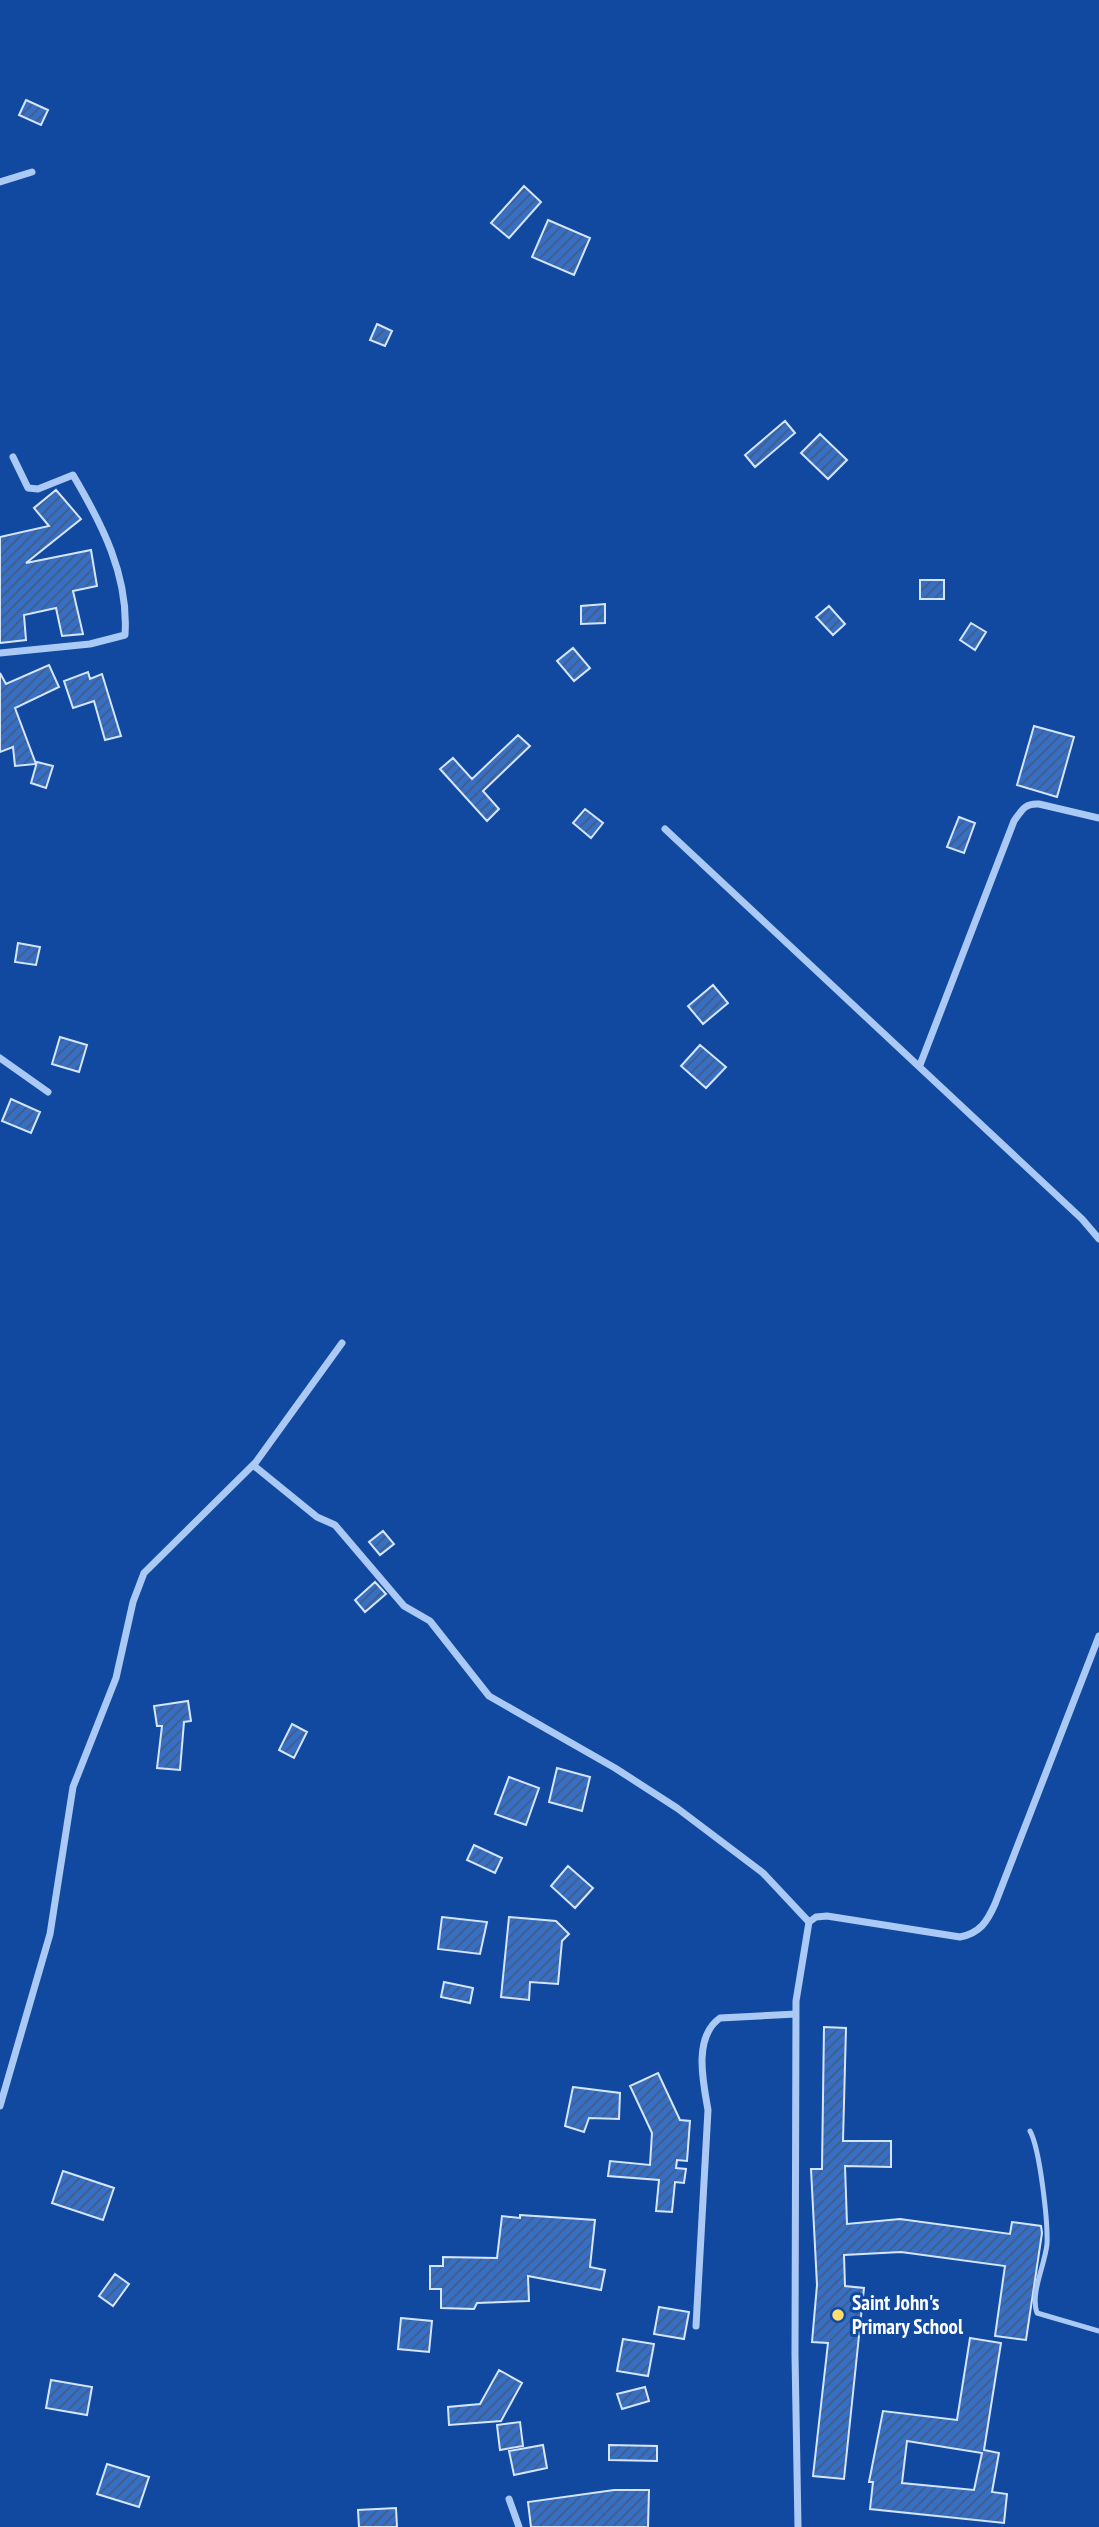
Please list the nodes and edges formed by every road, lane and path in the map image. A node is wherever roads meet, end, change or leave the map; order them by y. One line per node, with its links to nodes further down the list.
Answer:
1 (32, 172): 2 (street)
2 (0, 182)
3 (13, 457): 4 (street)
4 (0, 653)
5 (1099, 818): 8 (street)
6 (665, 829): 8 (street)
7 (0, 1058): 9 (street)
8 (920, 1065): 10 (street)
9 (48, 1092)
10 (1099, 1240)
11 (342, 1343): 12 (street)
12 (253, 1465): 14 (street); 16 (street)
13 (1099, 1636): 14 (street)
14 (809, 1922): 15 (street)
15 (796, 2014): 18 (street); 22 (street)
16 (0, 2106)
17 (1030, 2131): 19 (lane)
18 (696, 2326)
19 (1099, 2331)
20 (509, 2498): 21 (street)
21 (519, 2527)
22 (798, 2527)

